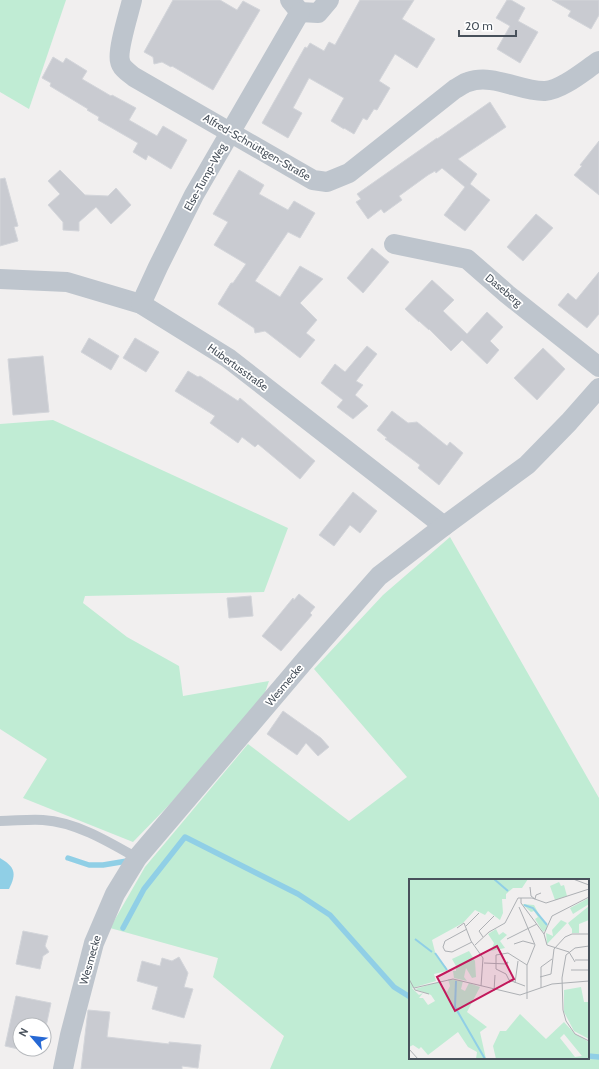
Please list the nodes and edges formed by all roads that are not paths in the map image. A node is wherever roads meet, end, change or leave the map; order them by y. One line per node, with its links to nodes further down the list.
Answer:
1 (132, 0): 5 (street, Alfred-Schnüttgen-Straße)
2 (329, 0): 3 (street, Else-Tump-Weg)
3 (295, 6): 5 (street, Else-Tump-Weg)
4 (599, 61): 5 (street, Alfred-Schnüttgen-Straße)
5 (230, 132): 8 (street, Else-Tump-Weg)
6 (394, 244): 9 (street, Daseberg)
7 (0, 279): 8 (street, Hubertusstraße)
8 (141, 304): 11 (street, Hubertusstraße)
9 (599, 367)
10 (599, 388): 11 (street)
11 (444, 526): 13 (street, Wesmecke)
12 (0, 821): 13 (lane)
13 (137, 858): 14 (street, Wesmecke)
14 (64, 1069)

